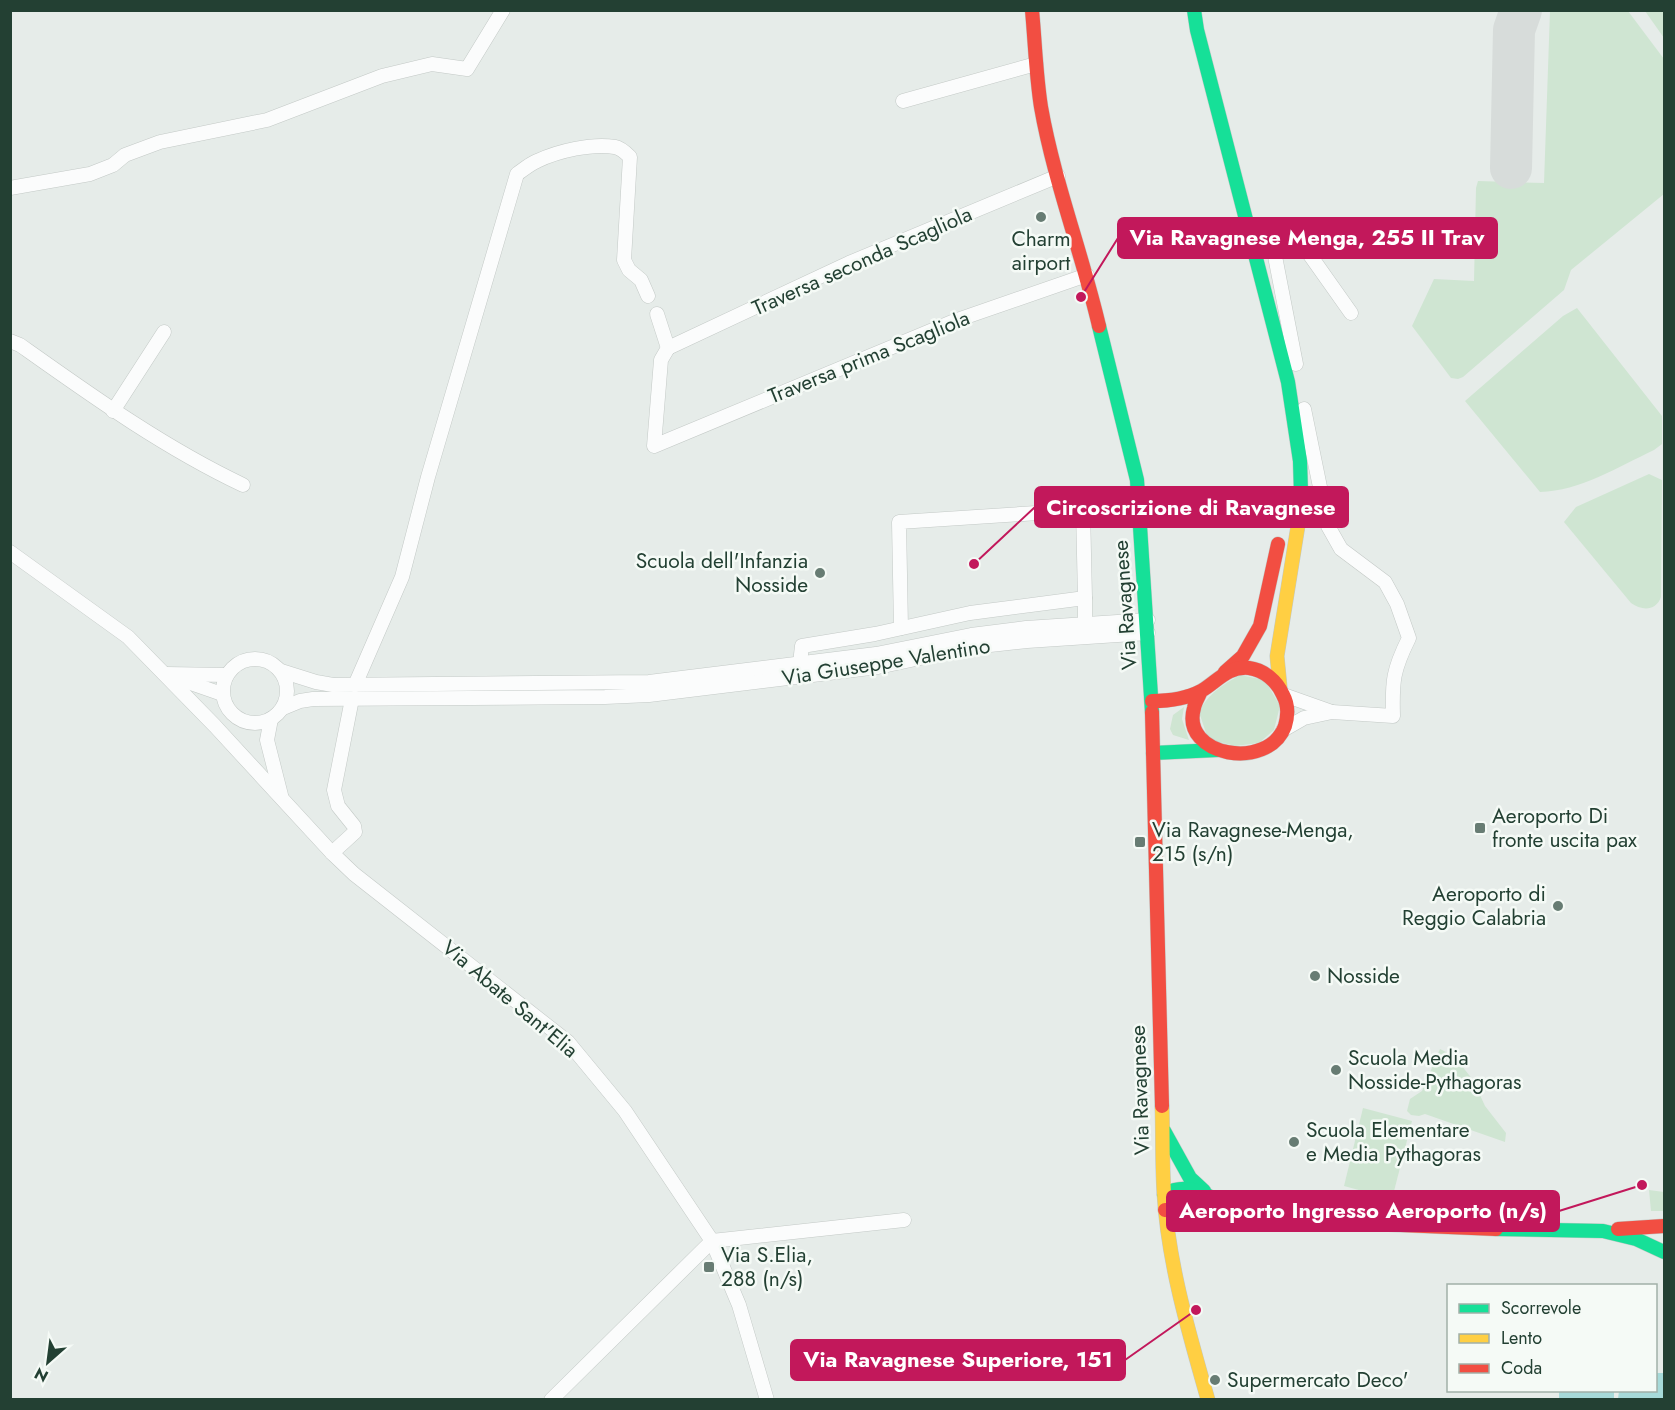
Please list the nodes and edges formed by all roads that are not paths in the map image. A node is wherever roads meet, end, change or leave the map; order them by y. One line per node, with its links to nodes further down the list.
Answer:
1 (503, 10): 7 (street)
2 (1032, 10): 4 (main road, Via Ravagnese)
3 (1194, 10): 31 (main road)
4 (1036, 64): 5 (street); 6 (main road, Via Ravagnese)
5 (903, 101)
6 (1058, 176): 8 (main road, Via Ravagnese); 14 (street, Traversa seconda Scagliola)
7 (10, 188)
8 (1087, 275): 14 (street, Traversa prima Scagliola); 20 (main road, Via Ravagnese)
9 (648, 296): 28 (street)
10 (1351, 313): 36 (street)
11 (657, 314): 14 (street)
12 (164, 332): 15 (street)
13 (10, 341): 15 (street)
14 (668, 348)
15 (113, 411): 16 (street)
16 (243, 485)
17 (1281, 531): 25 (main road)
18 (10, 552): 26 (street, Via Abate Sant'Elia)
19 (1085, 597): 21 (street); 21 (street); 22 (street)
20 (1148, 627): 22 (street, Via Giuseppe Valentino); 34 (main road, Via Ravagnese)
21 (901, 628): 23 (street)
22 (1085, 630): 23 (street, Via Giuseppe Valentino); 29 (street, Via Giuseppe Valentino)
23 (800, 663): 29 (street, Via Giuseppe Valentino)
24 (281, 671): 27 (street); 28 (street, Via Giuseppe Valentino); 35 (street)
25 (1226, 672): 30 (main road); 31 (main road)
26 (166, 674): 27 (street); 32 (street, Via Abate Sant'Elia); 43 (street, Via Abate Sant'Elia)
27 (226, 675): 32 (street)
28 (355, 684): 29 (street, Via Giuseppe Valentino)
29 (624, 690): 33 (street, Via Giuseppe Valentino)
30 (1201, 691): 34 (main road); 41 (main road)
31 (1282, 691): 36 (street); 39 (main road)
32 (222, 694): 38 (street)
33 (352, 699): 35 (street, Via Giuseppe Valentino); 44 (street)
34 (1152, 702): 42 (main road, Via Ravagnese)
35 (283, 708): 37 (street)
36 (1332, 712): 39 (street)
37 (271, 719): 38 (street); 40 (street, Via Abate Sant'Elia)
38 (252, 723): 40 (street, Via Abate Sant'Elia)
39 (1283, 730): 41 (main road)
40 (267, 740): 43 (street, Via Abate Sant'Elia)
41 (1217, 750): 42 (main road)
42 (1153, 753): 45 (main road, Via Ravagnese)
43 (282, 797): 44 (street, Via Abate Sant'Elia)
44 (332, 853): 53 (street, Via Abate Sant'Elia)
45 (1162, 1128): 46 (main road, Via Ravagnese); 47 (main road)
46 (1164, 1194): 47 (main road); 48 (main road, Via Ravagnese)
47 (1210, 1197): 49 (main road)
48 (1165, 1210): 49 (main road); 57 (main road, Via Ravagnese)
49 (1244, 1218): 52 (main road)
50 (904, 1220): 53 (street)
51 (1665, 1226): 52 (main road)
52 (1603, 1231): 54 (main road)
53 (712, 1241): 55 (street); 56 (street, Via Abate Sant'Elia)
54 (1665, 1252)
55 (551, 1400)
56 (767, 1400)
57 (1208, 1400)

